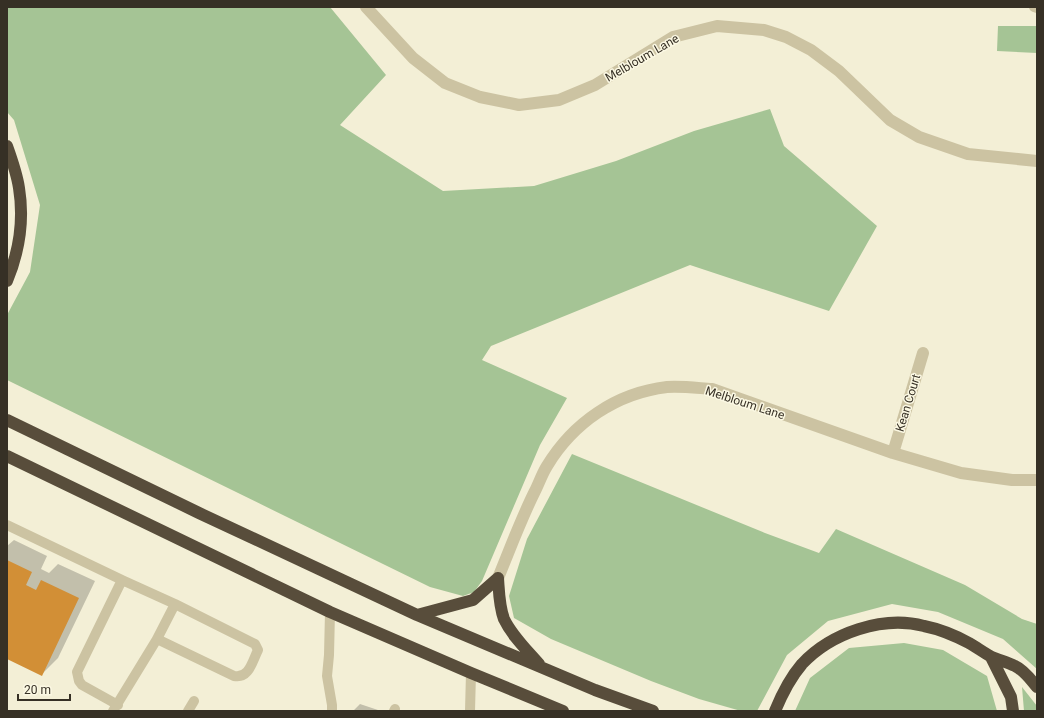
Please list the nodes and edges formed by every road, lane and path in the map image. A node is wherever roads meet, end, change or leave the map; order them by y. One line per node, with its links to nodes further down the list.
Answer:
1 (366, 7): 5 (street, Melbloum Lane)
2 (1034, 7): 3 (lane)
3 (1037, 8)
4 (7, 146): 6 (highway)
5 (1037, 161)
6 (7, 281)
7 (923, 353): 9 (street, Kean Court)
8 (7, 420): 17 (highway)
9 (893, 453): 11 (street, Melbloum Lane); 13 (street, Melbloum Lane)
10 (7, 456): 16 (highway)
11 (1037, 480)
12 (7, 525): 14 (lane)
13 (498, 578): 17 (highway); 20 (highway)
14 (122, 580): 15 (lane); 24 (lane)
15 (175, 604): 18 (lane); 18 (lane)
16 (330, 612): 21 (highway); 26 (lane)
17 (417, 615): 20 (highway)
18 (157, 639): 24 (lane)
19 (991, 657): 22 (highway); 30 (highway); 31 (highway)
20 (541, 667): 29 (highway)
21 (471, 673): 27 (lane); 28 (highway)
22 (1037, 687)
23 (194, 701): 25 (lane)
24 (116, 708)
25 (188, 711)
26 (332, 711)
27 (470, 711)
28 (563, 711)
29 (653, 711)
30 (775, 711)
31 (1013, 711)

